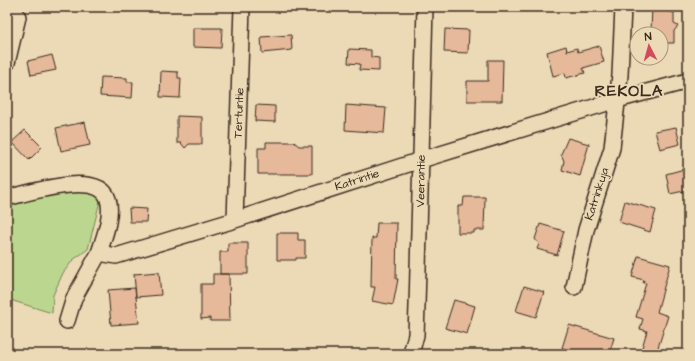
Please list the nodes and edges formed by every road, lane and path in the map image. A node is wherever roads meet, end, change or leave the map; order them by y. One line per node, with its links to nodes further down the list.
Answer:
1 (13, 7): 5 (street)
2 (242, 7): 10 (street, Tertuntie)
3 (425, 7): 8 (street, Veerantie)
4 (623, 7): 7 (street, Katrinkuja)
5 (7, 63)
6 (688, 81): 7 (street, Katrintie)
7 (616, 100): 8 (street, Katrintie); 12 (street, Katrinkuja)
8 (421, 160): 10 (street, Katrintie); 14 (street, Veerantie)
9 (7, 198): 11 (street)
10 (235, 220): 11 (street, Katrintie)
11 (99, 253): 13 (street)
12 (574, 287)
13 (66, 321)
14 (411, 354)

